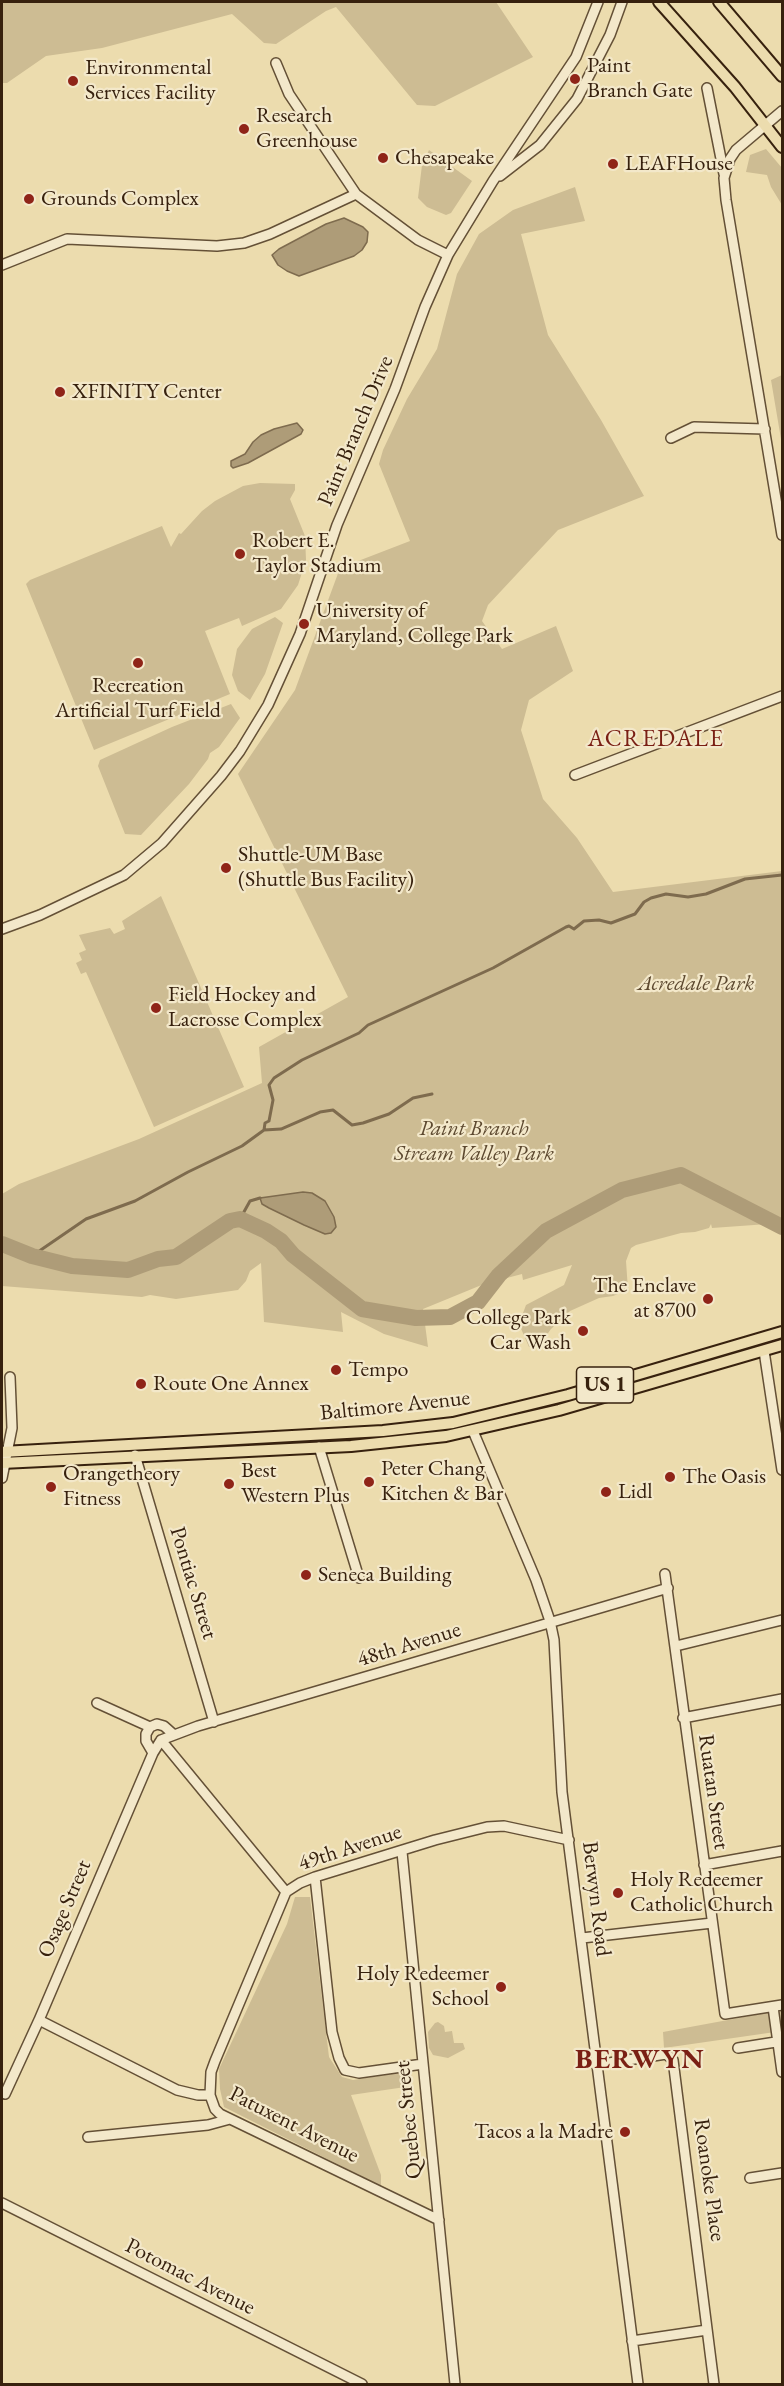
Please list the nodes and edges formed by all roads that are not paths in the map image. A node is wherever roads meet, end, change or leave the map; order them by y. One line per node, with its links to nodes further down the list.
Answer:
1 (598, 2): 12 (street, Paint Branch Drive)
2 (622, 2): 12 (street, Paint Branch Drive)
3 (659, 2): 9 (main road)
4 (719, 2): 6 (main road)
5 (276, 63): 13 (street)
6 (783, 76)
7 (707, 88): 11 (street)
8 (783, 111): 9 (street)
9 (765, 124): 10 (main road); 11 (street)
10 (783, 147)
11 (724, 178): 16 (street)
12 (493, 181): 14 (street, Paint Branch Drive)
13 (356, 194): 14 (street); 15 (street)
14 (448, 255): 21 (street, Paint Branch Drive)
15 (2, 265)
16 (765, 429): 17 (street); 18 (street)
17 (671, 438)
18 (783, 535)
19 (783, 696): 20 (street)
20 (575, 775)
21 (2, 929)
22 (783, 1332): 29 (main road, Baltimore Avenue / US 1)
23 (783, 1345): 24 (main road, Baltimore Avenue / US 1)
24 (764, 1351): 26 (main road, Baltimore Avenue / US 1); 30 (street)
25 (10, 1377): 29 (street)
26 (473, 1431): 27 (main road, Baltimore Avenue / US 1); 36 (street, Berwyn Road)
27 (319, 1447): 28 (main road, Baltimore Avenue / US 1); 33 (street)
28 (135, 1455): 29 (main road, Baltimore Avenue / US 1); 41 (street, Pontiac Street)
29 (4, 1457): 31 (street)
30 (783, 1470)
31 (2, 1478)
32 (665, 1574): 34 (street, Ruatan Street)
33 (359, 1578)
34 (668, 1588): 36 (street, 48th Avenue); 37 (street, Ruatan Street)
35 (783, 1620): 37 (street)
36 (550, 1621): 41 (street, 48th Avenue); 46 (street, Berwyn Road)
37 (676, 1646): 40 (street, Ruatan Street)
38 (783, 1699): 40 (street)
39 (98, 1703): 42 (street)
40 (683, 1718): 49 (street, Ruatan Street)
41 (214, 1722): 43 (street, 48th Avenue)
42 (150, 1727): 43 (street); 45 (street)
43 (173, 1734): 44 (street, 48th Avenue)
44 (161, 1740): 45 (street, Osage Street); 51 (street)
45 (153, 1753): 55 (street, Osage Street)
46 (569, 1840): 48 (street, 49th Avenue); 53 (street, Berwyn Road)
47 (783, 1851): 49 (street)
48 (402, 1852): 50 (street, 49th Avenue); 58 (street, Quebec Street)
49 (704, 1865): 52 (street, Ruatan Street)
50 (315, 1877): 51 (street, 49th Avenue); 58 (street)
51 (286, 1892): 62 (street, 49th Avenue)
52 (712, 1923): 53 (street); 54 (street, Ruatan Street)
53 (582, 1938): 59 (street, Berwyn Road)
54 (778, 2006): 56 (street)
55 (39, 2020): 61 (street, Osage Street); 62 (street, Patuxent Avenue)
56 (780, 2041): 57 (street); 60 (street)
57 (738, 2048)
58 (423, 2064): 68 (street, Quebec Street)
59 (596, 2066): 69 (street, Roanoke Place); 70 (street, Berwyn Road)
60 (783, 2072)
61 (4, 2094)
62 (210, 2095): 63 (street, Patuxent Avenue)
63 (230, 2119): 64 (street); 68 (street, Patuxent Avenue)
64 (88, 2137)
65 (783, 2173): 66 (street)
66 (750, 2178)
67 (2, 2203): 71 (street, Potomac Avenue)
68 (439, 2220): 72 (street, Quebec Street)
69 (707, 2330): 70 (street); 74 (street, Roanoke Place)
70 (632, 2341): 73 (street, Berwyn Road)
71 (362, 2385)
72 (455, 2385)
73 (638, 2385)
74 (714, 2385)

